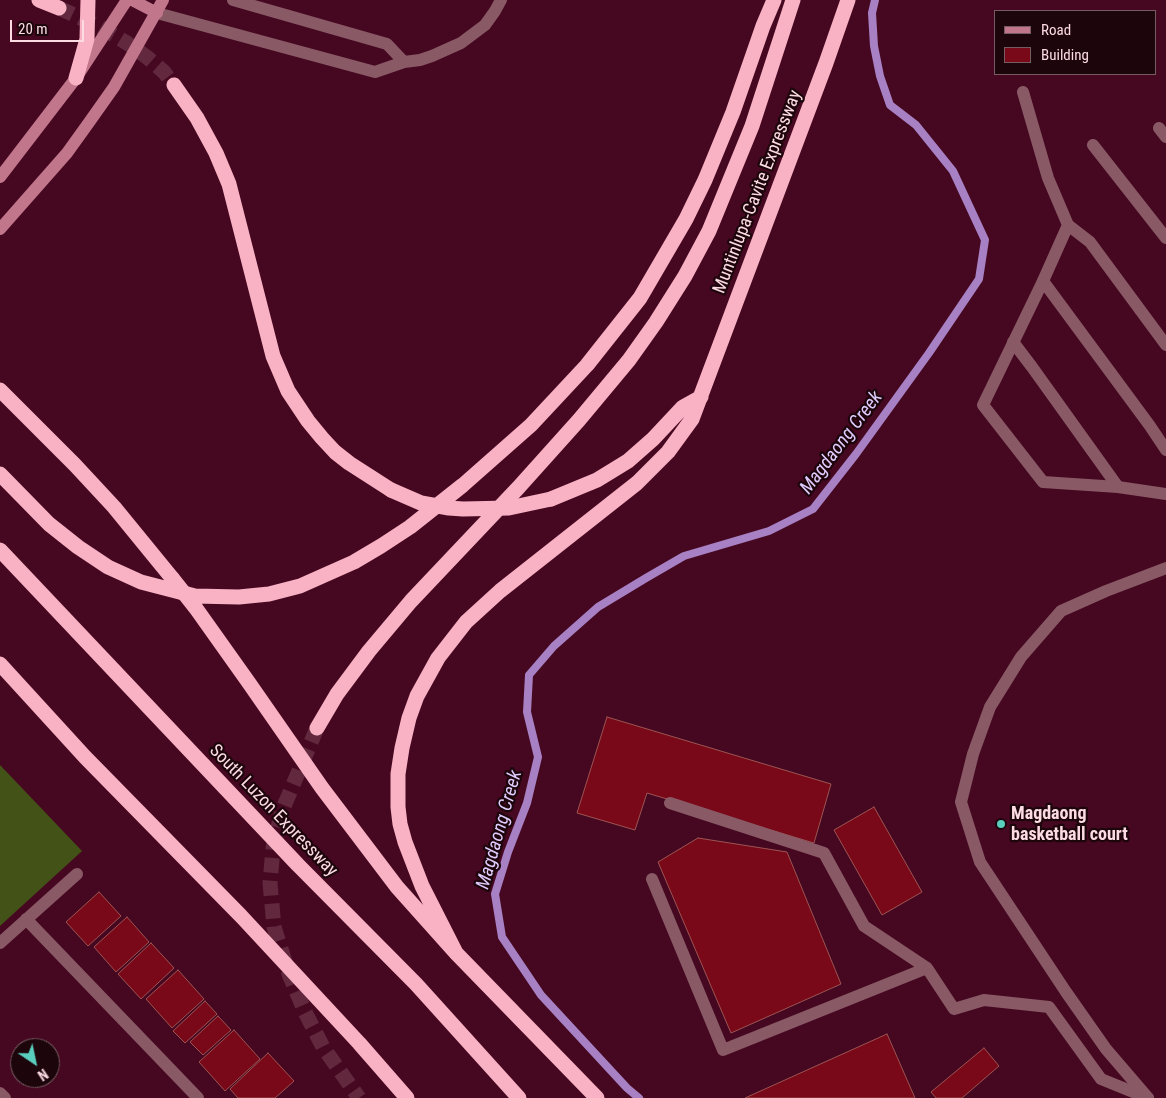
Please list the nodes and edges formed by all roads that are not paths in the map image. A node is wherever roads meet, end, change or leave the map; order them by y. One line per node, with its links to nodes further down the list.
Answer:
1 (39, 0): 11 (highway)
2 (88, 0): 14 (highway)
3 (127, 0): 14 (main road)
4 (132, 0): 12 (main road)
5 (163, 0): 12 (main road)
6 (233, 0): 13 (street)
7 (501, 0): 13 (street)
8 (774, 0): 28 (highway)
9 (793, 0): 34 (highway)
10 (848, 0): 26 (highway, Muntinlupa-Cavite Expressway)
11 (59, 8)
12 (157, 13): 13 (street); 20 (main road)
13 (404, 62)
14 (76, 78): 18 (main road)
15 (174, 85): 26 (highway, bridge)
16 (1023, 92): 19 (street)
17 (1093, 145): 21 (street)
18 (0, 177)
19 (1068, 225): 22 (street); 24 (street)
20 (0, 229)
21 (1166, 238)
22 (1043, 281): 23 (street); 27 (street)
23 (1013, 342): 29 (street); 29 (street)
24 (1166, 344)
25 (0, 390): 40 (highway, bridge)
26 (701, 397): 40 (highway, Muntinlupa-Cavite Expressway)
27 (1166, 450)
28 (0, 474)
29 (1118, 488): 30 (street)
30 (1166, 494)
31 (0, 550): 46 (highway, South Luzon Expressway)
32 (1166, 568): 48 (street)
33 (0, 664): 45 (highway)
34 (317, 728)
35 (670, 803): 41 (street)
36 (78, 874): 38 (street)
37 (652, 879): 41 (street)
38 (26, 919): 39 (street); 44 (street)
39 (0, 943)
40 (456, 953): 47 (highway)
41 (927, 968): 48 (street)
42 (0, 1093): 43 (street)
43 (5, 1098)
44 (198, 1098)
45 (407, 1098)
46 (519, 1098)
47 (596, 1098)
48 (1148, 1098)

